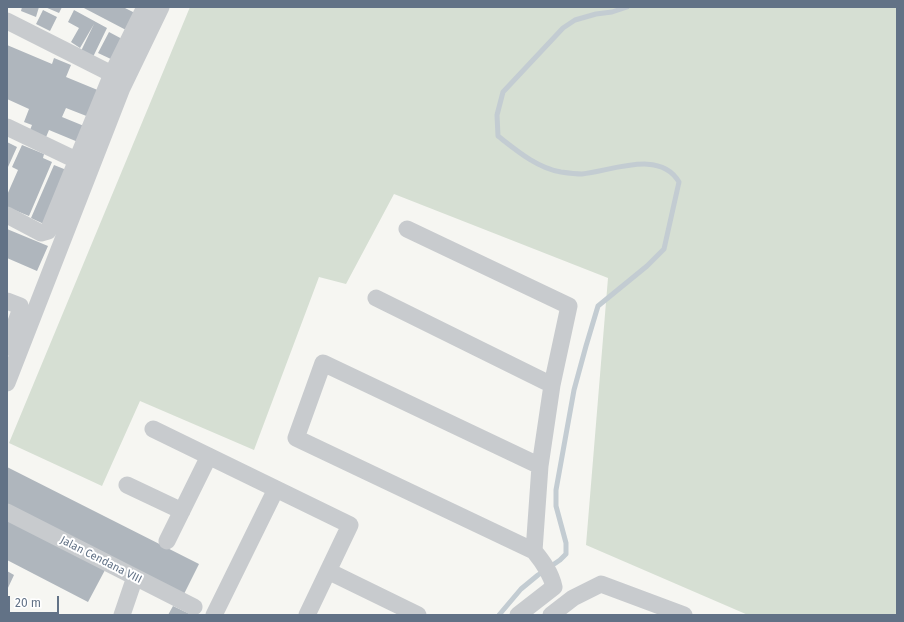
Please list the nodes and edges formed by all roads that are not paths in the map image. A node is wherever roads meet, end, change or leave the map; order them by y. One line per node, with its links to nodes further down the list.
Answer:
1 (9, 7): 4 (street)
2 (144, 7): 6 (street)
3 (161, 7): 14 (street)
4 (7, 12)
5 (7, 21): 6 (street)
6 (112, 74): 8 (street)
7 (7, 127): 8 (street)
8 (76, 160): 9 (street)
9 (7, 216)
10 (407, 229): 15 (street)
11 (376, 298): 15 (street)
12 (7, 300): 13 (street)
13 (7, 347)
14 (7, 383)
15 (552, 385): 18 (street)
16 (153, 429): 17 (street)
17 (209, 456): 20 (street); 21 (street)
18 (540, 466): 24 (street); 24 (street)
19 (127, 485): 21 (street)
20 (276, 489): 25 (street); 29 (street)
21 (182, 511): 23 (street)
22 (7, 512): 26 (street, Jalan Cendana VIII)
23 (167, 541)
24 (539, 557): 32 (street)
25 (328, 571): 30 (street); 31 (street)
26 (135, 577): 27 (street, Jalan Cendana VIII); 28 (street)
27 (194, 607)
28 (122, 615)
29 (214, 615)
30 (307, 615)
31 (418, 615)
32 (518, 615)
33 (551, 615): 34 (street)
34 (684, 615)

